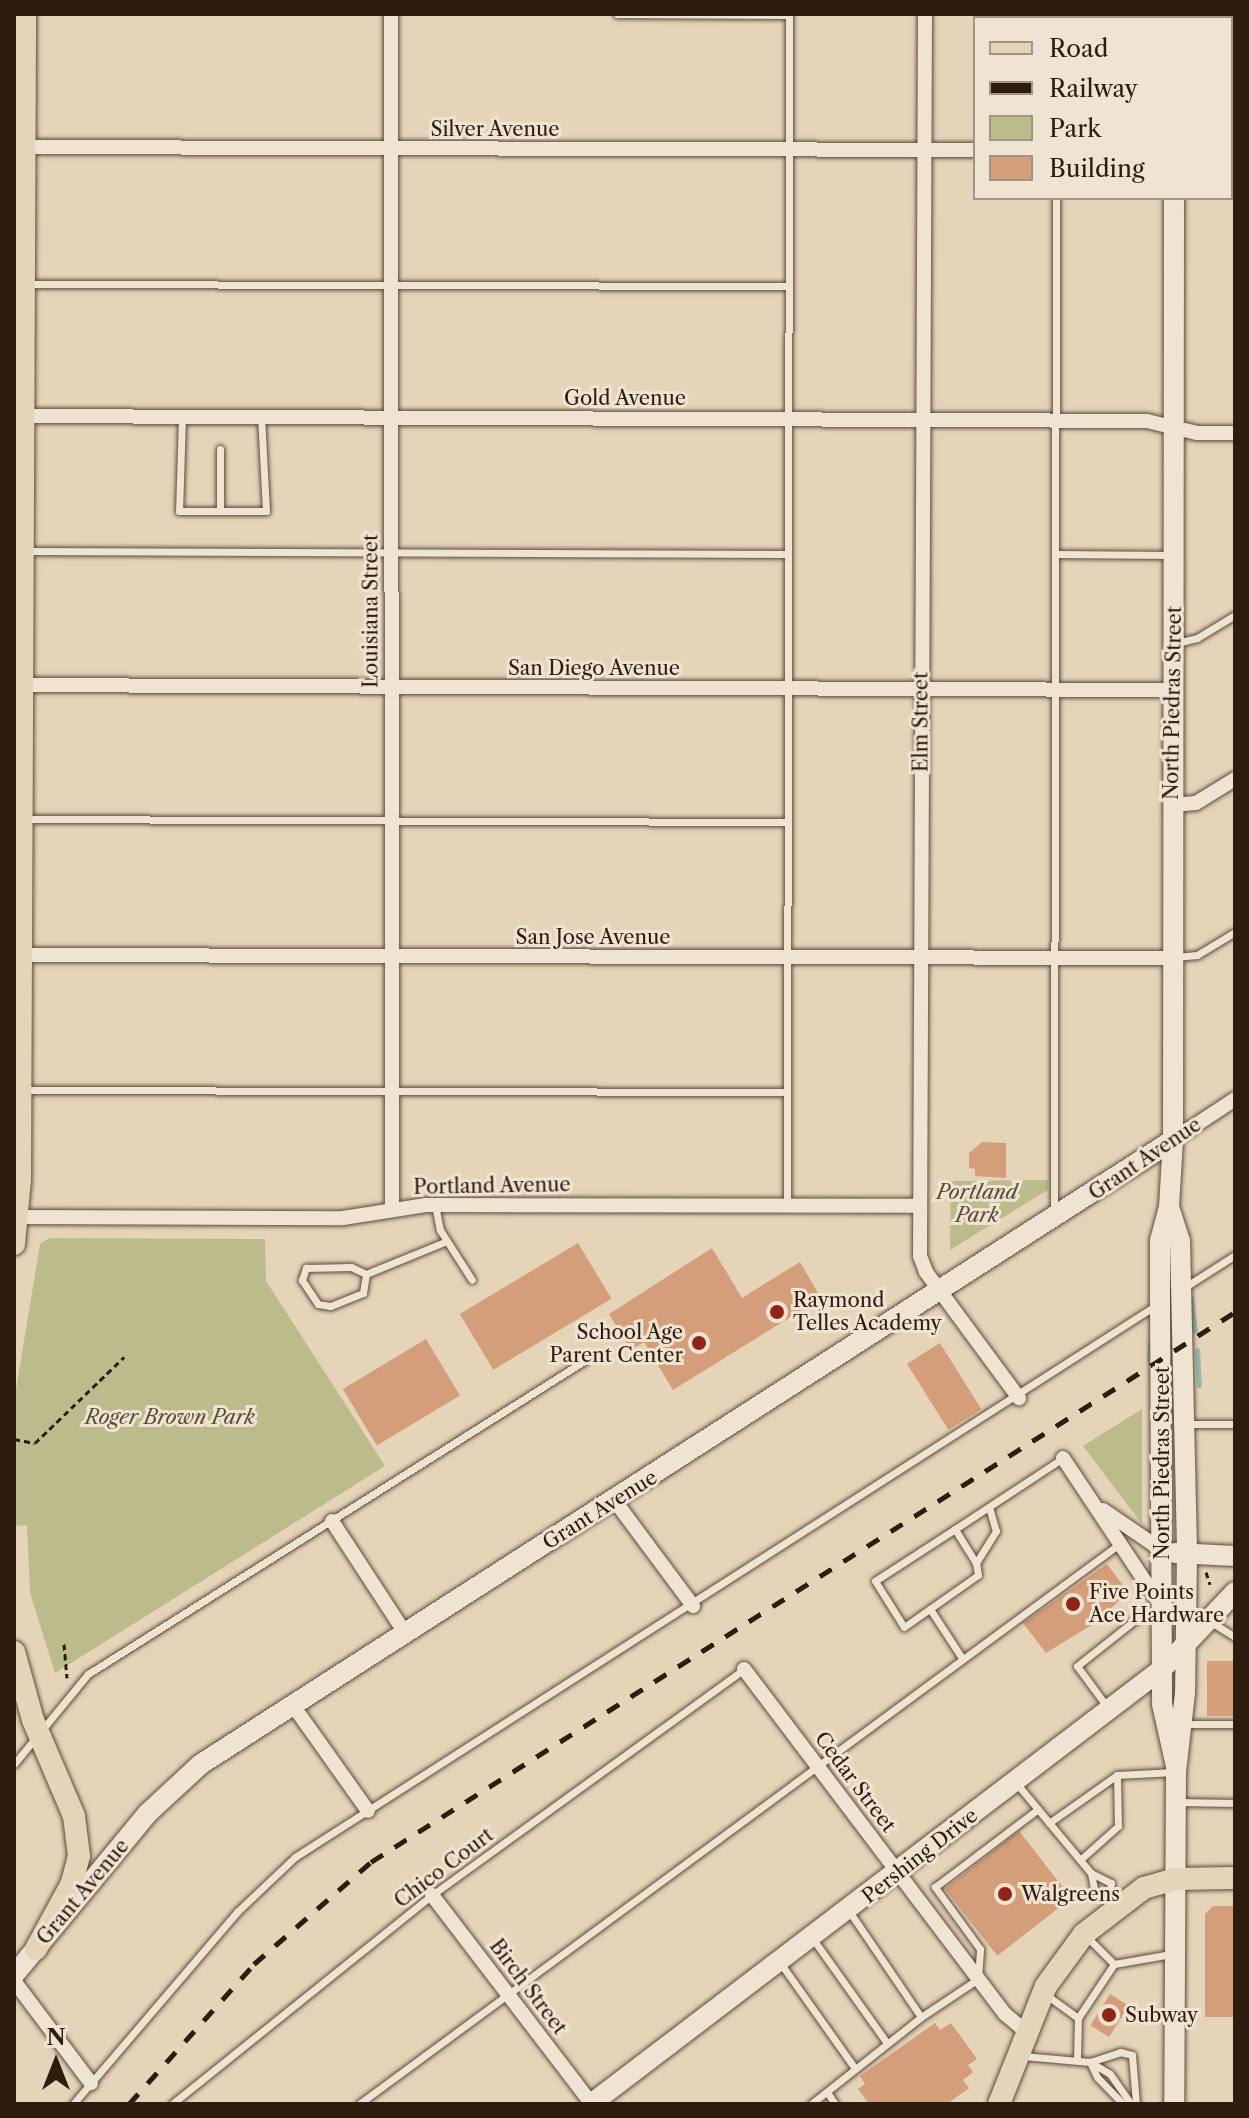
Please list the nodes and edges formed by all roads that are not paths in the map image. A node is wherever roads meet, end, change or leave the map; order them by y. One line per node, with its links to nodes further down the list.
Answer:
1 (25, 14): 6 (main road)
2 (391, 14): 7 (street, Louisiana Street)
3 (617, 14): 4 (lane)
4 (789, 14): 8 (lane)
5 (925, 14): 9 (street, Elm Street)
6 (19, 147): 7 (street, Silver Avenue); 13 (main road)
7 (391, 149): 8 (street, Silver Avenue); 14 (street, Louisiana Street)
8 (787, 150): 9 (street, Silver Avenue); 15 (lane)
9 (923, 150): 10 (street, Silver Avenue); 21 (street, Elm Street)
10 (973, 150)
11 (1056, 200): 22 (lane)
12 (1174, 200): 23 (main road, North Piedras Street)
13 (24, 284): 14 (lane); 16 (main road)
14 (391, 284): 15 (lane); 19 (street, Louisiana Street)
15 (787, 286): 20 (lane)
16 (19, 416): 17 (street, Gold Avenue); 27 (main road)
17 (182, 417): 18 (street, Gold Avenue); 26 (lane)
18 (261, 417): 19 (street, Gold Avenue); 26 (lane)
19 (391, 417): 20 (street, Gold Avenue); 28 (street, Louisiana Street)
20 (787, 419): 21 (street, Gold Avenue); 29 (lane)
21 (921, 420): 22 (street, Gold Avenue); 37 (street, Elm Street)
22 (1056, 420): 23 (street, Gold Avenue); 30 (lane)
23 (1175, 426): 24 (street, Gold Avenue); 31 (main road, North Piedras Street)
24 (1235, 433)
25 (220, 449): 26 (lane)
26 (220, 510)
27 (18, 551): 28 (lane); 34 (main road)
28 (391, 552): 29 (lane); 35 (street, Louisiana Street)
29 (786, 554): 36 (lane)
30 (1055, 554): 31 (lane); 38 (lane)
31 (1175, 555): 33 (main road, North Piedras Street)
32 (1235, 615): 33 (lane)
33 (1174, 644): 39 (main road, North Piedras Street)
34 (18, 685): 35 (street, San Diego Avenue); 42 (main road)
35 (392, 687): 36 (street, San Diego Avenue); 43 (street, Louisiana Street)
36 (786, 689): 37 (street, San Diego Avenue); 44 (lane)
37 (921, 689): 38 (street, San Diego Avenue); 49 (street, Elm Street)
38 (1055, 690): 39 (street, San Diego Avenue); 50 (lane)
39 (1173, 690): 41 (main road, North Piedras Street)
40 (1235, 779): 41 (street)
41 (1172, 805): 51 (main road, North Piedras Street)
42 (18, 819): 43 (lane); 46 (main road)
43 (392, 820): 44 (lane); 47 (street, Louisiana Street)
44 (786, 822): 48 (lane)
45 (1235, 932): 51 (lane)
46 (17, 955): 47 (street, San Jose Avenue); 52 (main road)
47 (392, 957): 48 (street, San Jose Avenue); 53 (street, Louisiana Street)
48 (786, 957): 49 (street, San Jose Avenue); 54 (lane)
49 (920, 958): 50 (street, San Jose Avenue); 59 (street, Elm Street)
50 (1054, 958): 51 (street, San Jose Avenue); 63 (lane)
51 (1173, 958): 56 (main road, North Piedras Street)
52 (20, 1090): 53 (lane); 62 (main road)
53 (392, 1092): 54 (lane); 61 (street, Louisiana Street)
54 (786, 1092): 58 (lane)
55 (1235, 1099): 56 (street, Grant Avenue)
56 (1173, 1140): 60 (main road, North Piedras Street); 63 (main road, Grant Avenue)
57 (435, 1205): 58 (street, Portland Avenue); 61 (street, Portland Avenue); 64 (lane)
58 (787, 1206): 59 (street, Portland Avenue)
59 (920, 1206): 70 (street, Elm Street)
60 (1169, 1207): 69 (main road, North Piedras Street); 71 (main road, North Piedras Street)
61 (392, 1208): 62 (street, Portland Avenue)
62 (18, 1217): 65 (main road)
63 (1054, 1219): 70 (main road, Grant Avenue)
64 (447, 1241): 67 (lane); 68 (lane)
65 (14, 1244)
66 (1235, 1255): 69 (lane)
67 (366, 1274): 67 (lane)
68 (472, 1280)
69 (1179, 1290): 74 (main road, North Piedras Street)
70 (943, 1292): 73 (street, Elm Street); 77 (main road, Grant Avenue)
71 (1160, 1303): 73 (lane); 83 (main road, North Piedras Street)
72 (584, 1361): 80 (lane)
73 (1019, 1398): 88 (lane)
74 (1184, 1424): 75 (lane); 84 (main road, North Piedras Street)
75 (1235, 1424)
76 (1063, 1458): 78 (street); 79 (lane)
77 (615, 1501): 88 (street); 93 (main road, Grant Avenue)
78 (1094, 1502): 82 (street); 83 (street)
79 (989, 1507): 81 (lane); 86 (lane)
80 (332, 1521): 93 (street); 106 (lane)
81 (955, 1529): 86 (lane); 90 (lane)
82 (1118, 1545): 89 (street); 97 (lane)
83 (1163, 1551): 84 (main road); 89 (main road, North Piedras Street)
84 (1187, 1555): 85 (main road); 95 (main road, North Piedras Street)
85 (1235, 1556)
86 (976, 1563): 90 (lane)
87 (1235, 1592): 92 (main road, Pershing Drive)
88 (693, 1606): 115 (lane)
89 (1162, 1607): 99 (main road, North Piedras Street)
90 (930, 1609): 97 (lane)
91 (1140, 1616): 103 (lane)
92 (1206, 1619): 94 (lane); 95 (main road, Pershing Drive)
93 (405, 1633): 102 (main road, Grant Avenue)
94 (1235, 1637)
95 (1186, 1642): 99 (main road, Pershing Drive); 104 (main road, North Piedras Street)
96 (14, 1652): 106 (main road)
97 (962, 1658): 107 (lane)
98 (744, 1669): 107 (street, Cedar Street); 123 (lane, Chico Court)
99 (1162, 1669): 103 (main road, Pershing Drive); 109 (main road, North Piedras Street)
100 (14, 1681): 106 (street)
101 (14, 1698): 106 (street)
102 (292, 1704): 115 (street); 129 (main road, Grant Avenue)
103 (1109, 1710): 111 (main road, Pershing Drive)
104 (1182, 1724): 105 (lane); 109 (main road, North Piedras Street)
105 (1235, 1724)
106 (36, 1727): 108 (lane); 129 (main road)
107 (816, 1763): 118 (street, Cedar Street); 135 (lane)
108 (14, 1764)
109 (1176, 1769): 110 (lane); 112 (main road, North Piedras Street)
110 (1117, 1775): 116 (lane); 117 (lane)
111 (1015, 1782): 114 (lane); 118 (main road, Pershing Drive)
112 (1176, 1802): 113 (lane); 121 (main road, North Piedras Street)
113 (1235, 1803)
114 (1038, 1809): 116 (lane); 122 (lane)
115 (368, 1811): 145 (lane)
116 (1049, 1823): 117 (lane)
117 (1080, 1860): 119 (lane)
118 (899, 1873): 124 (street, Cedar Street); 126 (main road, Pershing Drive)
119 (1091, 1873): 125 (lane); 125 (lane)
120 (1235, 1878): 121 (main road)
121 (1175, 1879): 125 (main road); 130 (main road, North Piedras Street)
122 (935, 1887): 124 (lane); 134 (lane)
123 (432, 1895): 135 (street, Birch Street); 148 (lane, Chico Court)
124 (919, 1900): 134 (street, Cedar Street)
125 (1113, 1902): 127 (main road)
126 (849, 1911): 128 (main road, Pershing Drive); 137 (lane)
127 (1084, 1934): 132 (lane); 136 (main road)
128 (811, 1937): 131 (main road, Pershing Drive); 140 (lane)
129 (36, 1949): 133 (main road, Grant Avenue)
130 (1174, 1954): 132 (lane); 156 (main road, North Piedras Street)
131 (780, 1962): 144 (lane); 150 (main road, Pershing Drive)
132 (1114, 1964): 138 (lane)
133 (14, 1978): 145 (street)
134 (978, 1979): 137 (lane); 139 (street, Cedar Street)
135 (508, 1993): 149 (lane); 150 (street, Birch Street)
136 (1043, 1993): 138 (lane); 139 (main road)
137 (921, 2017): 140 (lane)
138 (1078, 2018): 142 (lane)
139 (1025, 2031): 141 (main road)
140 (887, 2043): 144 (lane)
141 (1016, 2055): 142 (lane); 153 (main road)
142 (1077, 2058): 143 (lane)
143 (1090, 2062): 154 (lane); 155 (lane); 155 (lane)
144 (854, 2067): 146 (lane)
145 (91, 2083): 147 (lane)
146 (827, 2092): 151 (lane); 152 (lane)
147 (73, 2104)
148 (172, 2104)
149 (359, 2104)
150 (591, 2104)
151 (811, 2104)
152 (835, 2104)
153 (999, 2104)
154 (1123, 2104)
155 (1134, 2104)
156 (1174, 2104)

